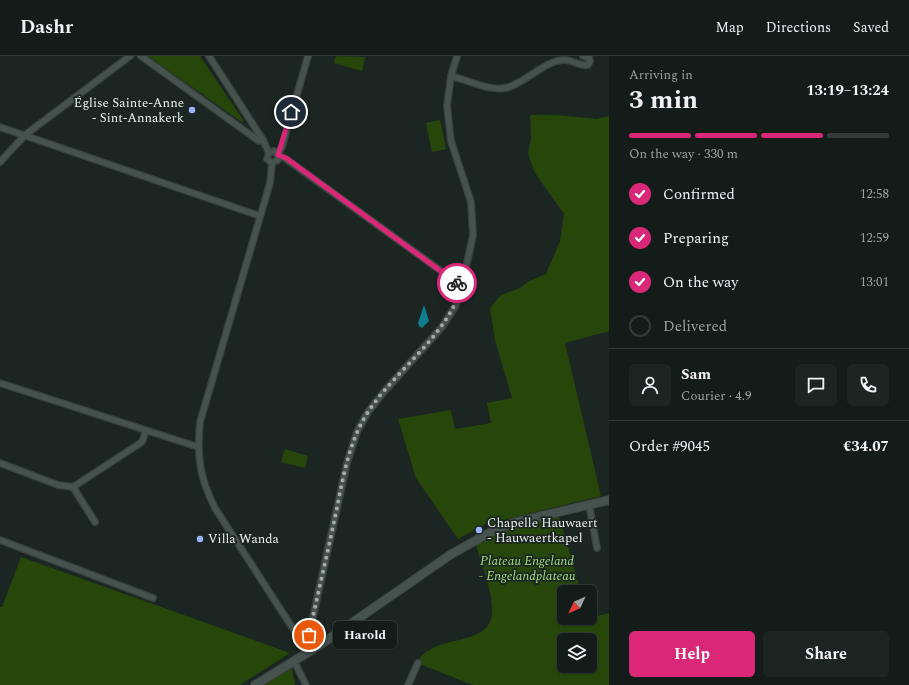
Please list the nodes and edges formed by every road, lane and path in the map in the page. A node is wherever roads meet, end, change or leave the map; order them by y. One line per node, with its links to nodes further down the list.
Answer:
1 (130, 56): 10 (street)
2 (141, 56): 11 (street)
3 (209, 56): 11 (street)
4 (308, 56): 12 (street)
5 (457, 56): 8 (street)
6 (583, 56): 7 (street)
7 (566, 58): 8 (street)
8 (451, 76): 17 (street)
9 (0, 127): 10 (street)
10 (25, 135): 13 (street); 16 (street)
11 (263, 140): 12 (street)
12 (274, 153): 14 (street); 14 (street); 15 (street)
13 (0, 162)
14 (274, 162): 15 (street); 16 (street)
15 (290, 163): 17 (street)
16 (260, 216): 20 (street)
17 (462, 286): 29 (street)
18 (0, 384): 19 (street)
19 (146, 431): 20 (street); 22 (street)
20 (198, 447): 29 (street)
21 (0, 463): 22 (street)
22 (73, 487): 25 (street)
23 (609, 500): 24 (street)
24 (589, 504): 27 (street); 30 (street)
25 (94, 522)
26 (0, 540): 28 (street)
27 (597, 548)
28 (153, 598)
29 (302, 643): 30 (street)
30 (308, 652): 31 (street)
31 (294, 661): 33 (street); 34 (street)
32 (418, 663): 35 (street)
33 (255, 685)
34 (306, 685)
35 (408, 685)

